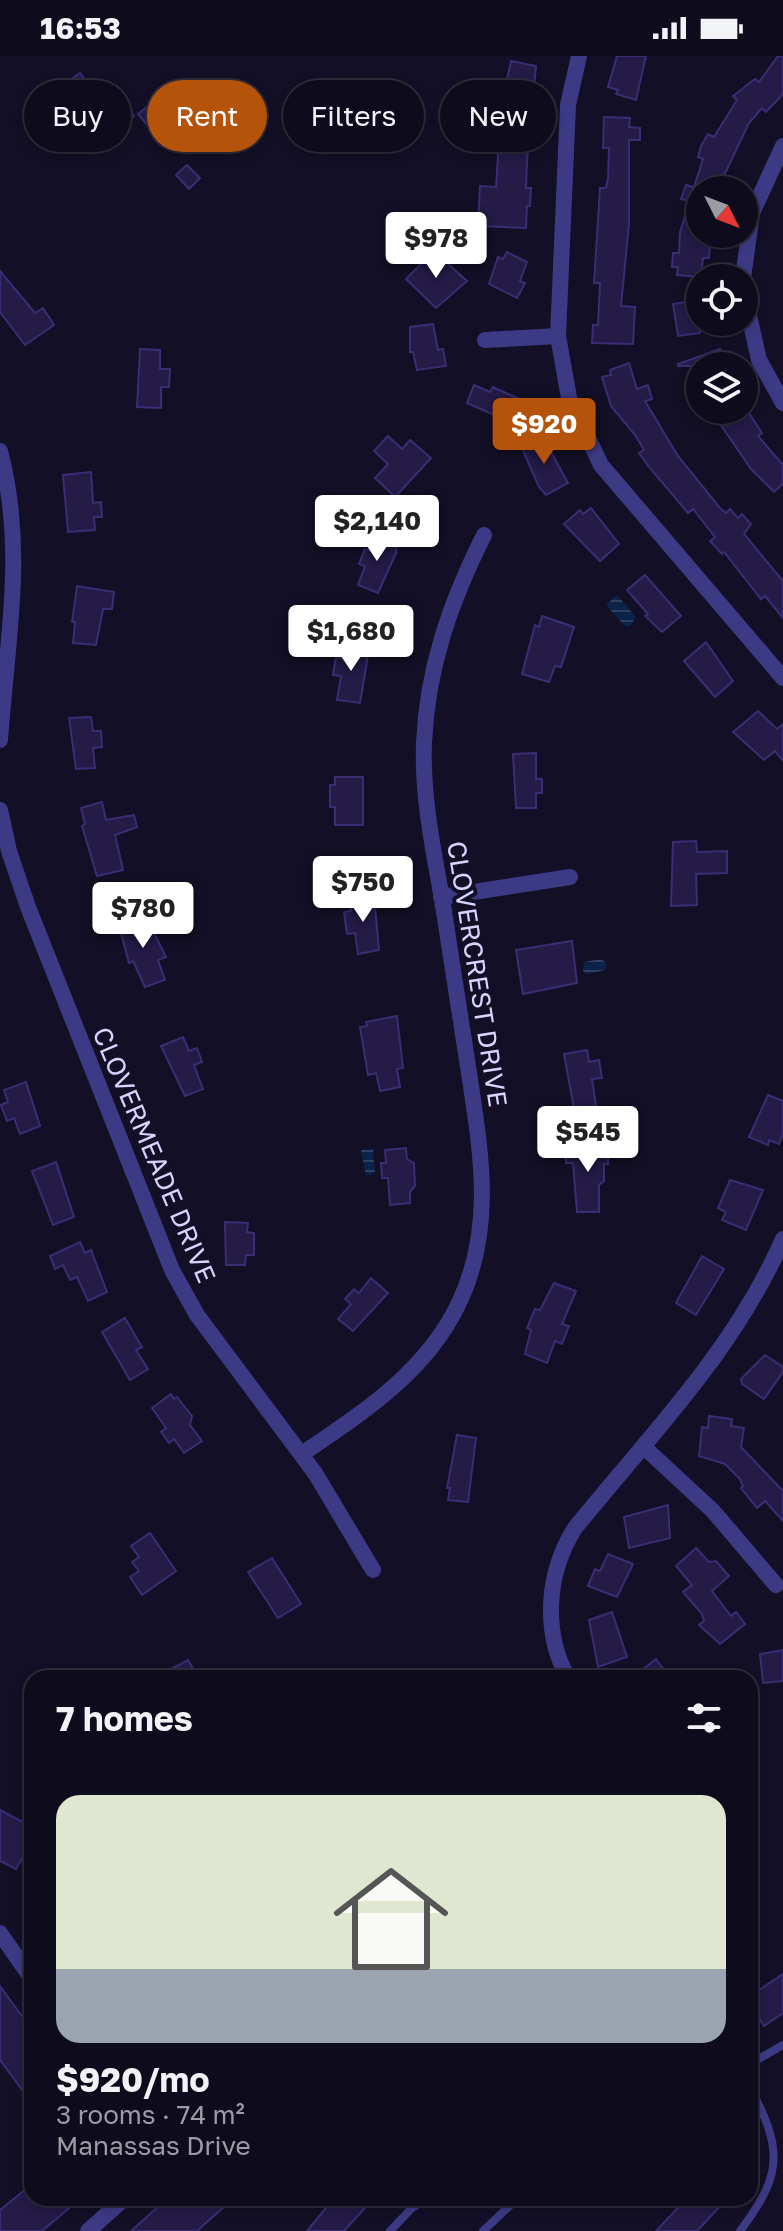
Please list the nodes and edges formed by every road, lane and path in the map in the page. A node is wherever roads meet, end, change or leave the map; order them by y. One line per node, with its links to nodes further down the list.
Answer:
1 (579, 56): 4 (street)
2 (783, 146): 3 (street)
3 (745, 264)
4 (558, 336): 6 (street); 10 (street)
5 (754, 336): 7 (street)
6 (485, 340)
7 (783, 403)
8 (0, 451): 11 (street)
9 (484, 535): 14 (street, CLOVERCREST DRIVE)
10 (783, 678)
11 (0, 740)
12 (0, 810): 17 (street, CLOVERMEADE DRIVE)
13 (570, 877): 14 (street)
14 (441, 897): 17 (street, CLOVERCREST DRIVE)
15 (783, 1239): 16 (street)
16 (644, 1447): 19 (street); 20 (street)
17 (302, 1454): 18 (street, CLOVERMEADE DRIVE)
18 (373, 1570)
19 (776, 1585)
20 (566, 1670)
21 (0, 1933): 22 (street)
22 (24, 1968)
23 (783, 2045): 24 (lane)
24 (758, 2059)
25 (758, 2104): 32 (lane)
26 (116, 2206): 29 (street)
27 (415, 2206): 30 (lane)
28 (510, 2206): 31 (lane)
29 (88, 2231)
30 (390, 2231)
31 (483, 2231)
32 (740, 2231)

